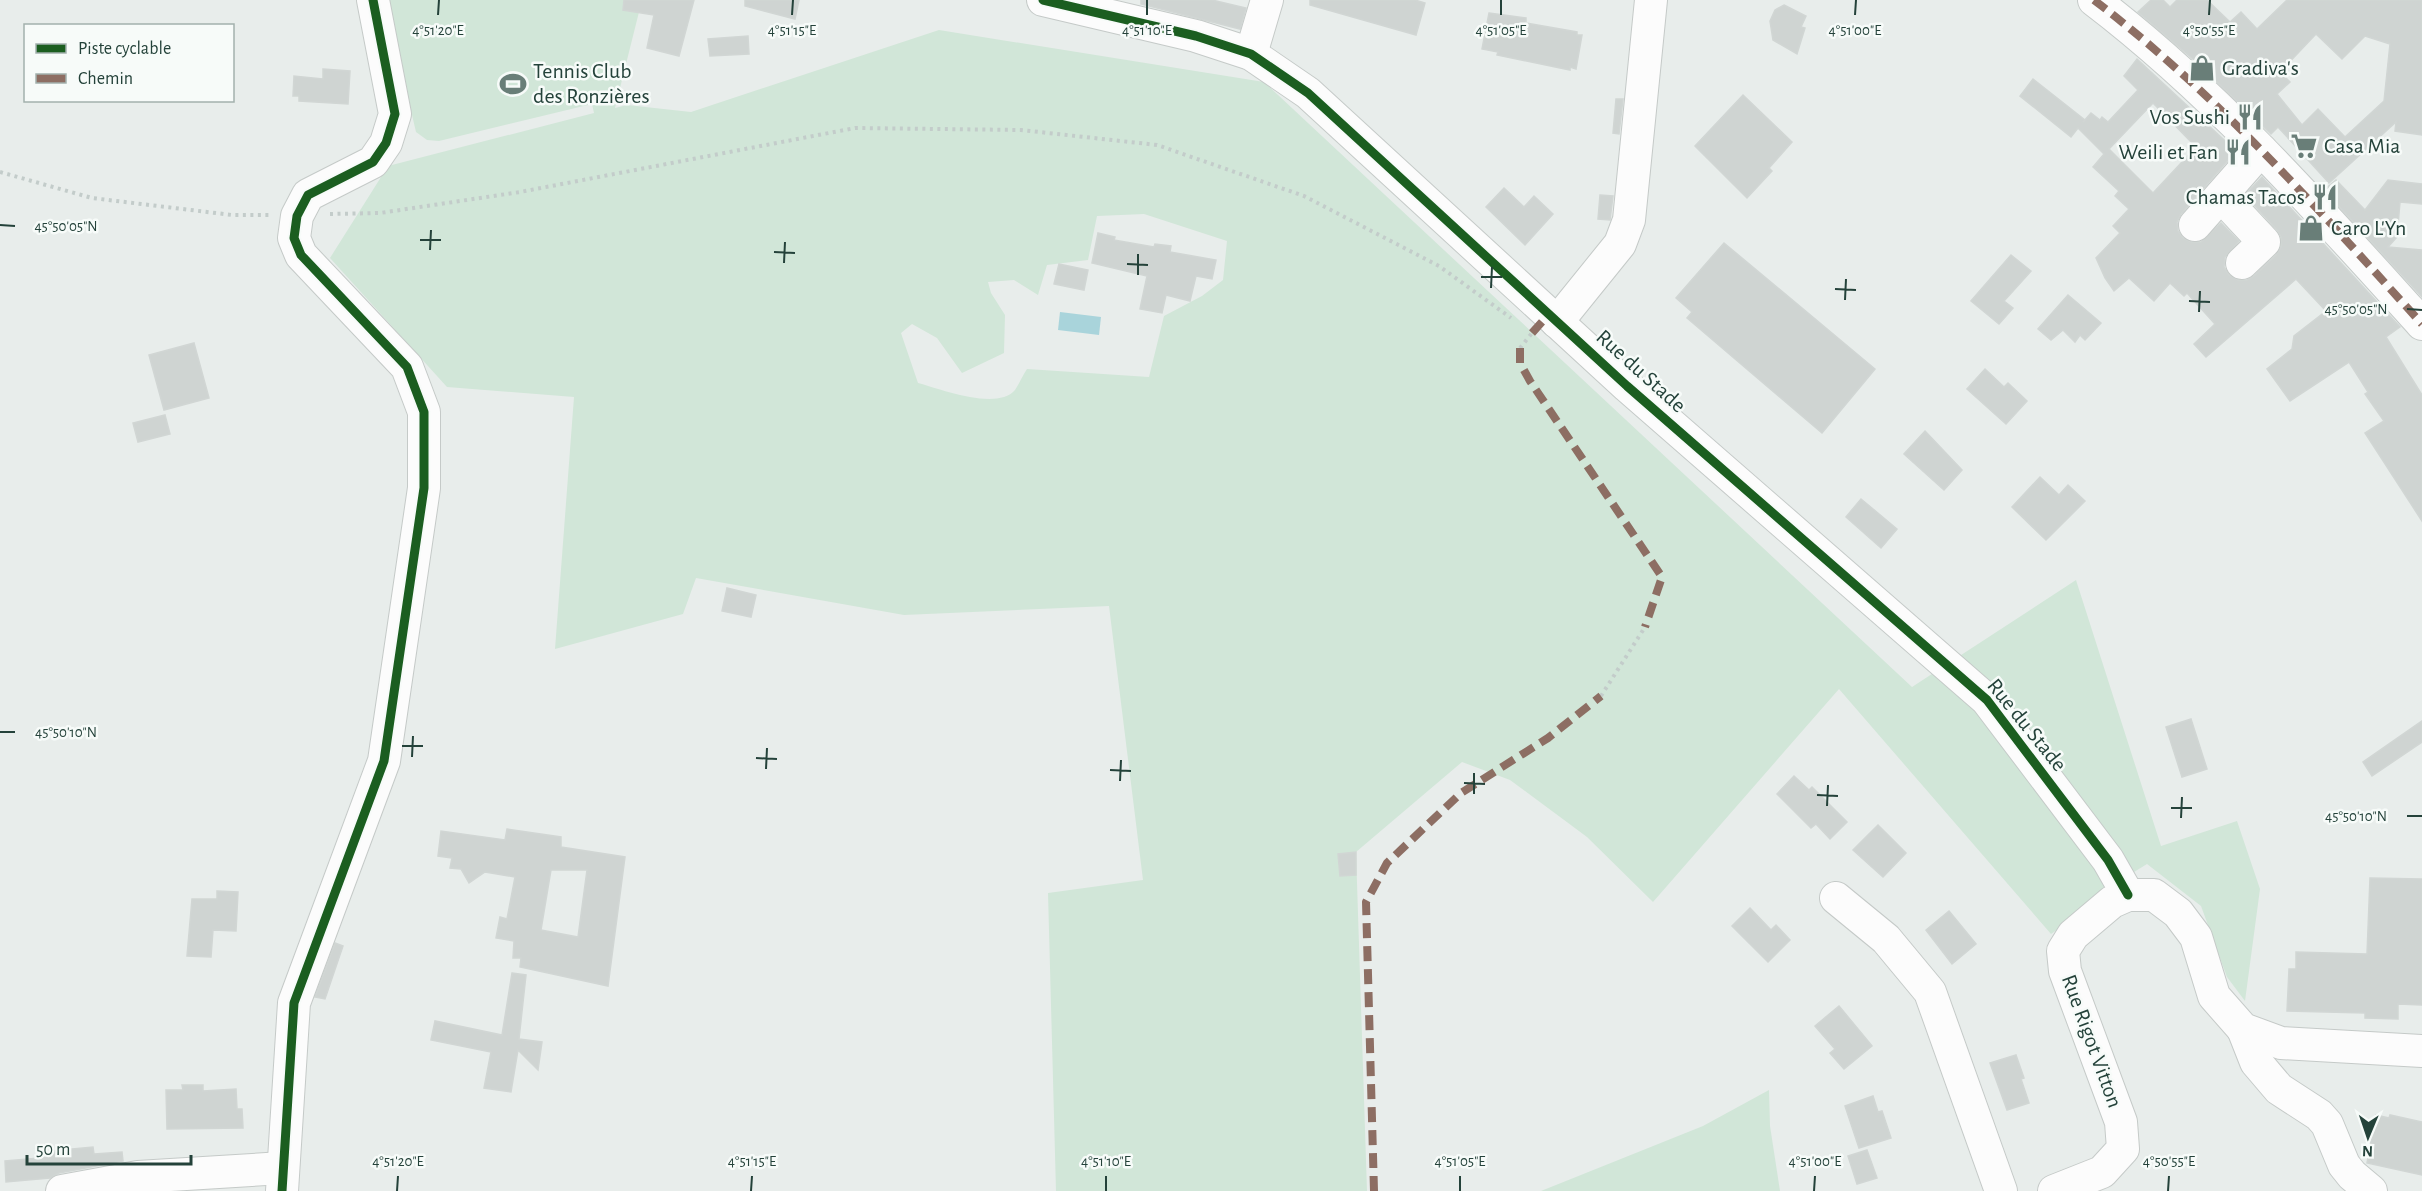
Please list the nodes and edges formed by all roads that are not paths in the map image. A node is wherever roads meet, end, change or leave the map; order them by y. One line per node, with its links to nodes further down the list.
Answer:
1 (373, 0): 17 (street)
2 (1043, 0): 6 (street, Rue du Stade)
3 (1267, 0): 6 (street)
4 (1651, 0): 11 (street)
5 (2094, 0): 7 (street)
6 (1251, 54): 11 (street, Rue du Stade)
7 (2261, 150): 8 (street); 12 (street)
8 (2221, 196): 9 (street); 10 (street)
9 (2195, 225)
10 (2242, 263)
11 (1557, 322): 14 (street, Rue du Stade)
12 (2422, 324)
13 (1836, 898): 19 (street)
14 (2120, 898): 15 (street); 20 (street, Rue Rigot Vitton)
15 (2243, 1029): 16 (street); 21 (street)
16 (2422, 1051)
17 (282, 1180): 18 (street)
18 (62, 1191)
19 (2001, 1191)
20 (2054, 1191)
21 (2371, 1191)

